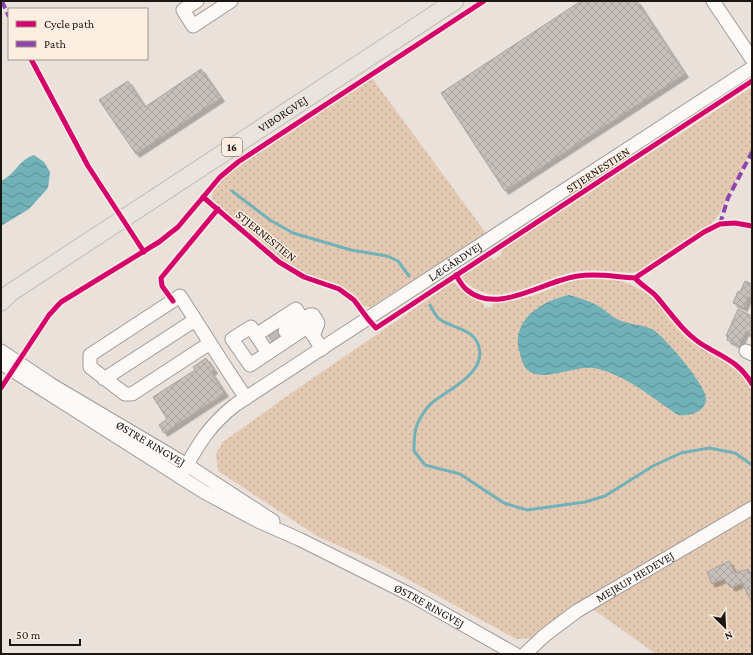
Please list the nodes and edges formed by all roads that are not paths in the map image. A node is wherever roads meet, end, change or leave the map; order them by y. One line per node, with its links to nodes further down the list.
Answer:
1 (197, 1): 2 (street)
2 (231, 1)
3 (455, 1): 7 (main road, VIBORGVEJ / 16)
4 (713, 1): 5 (street)
5 (752, 59)
6 (752, 68): 14 (street, LÆGÅRDVEJ)
7 (4, 297)
8 (195, 320): 13 (street); 19 (street); 19 (street)
9 (307, 327): 10 (street); 12 (street); 12 (street); 14 (street)
10 (285, 331)
11 (232, 339): 12 (street); 13 (street); 17 (street)
12 (264, 343): 17 (street)
13 (213, 347): 18 (street); 19 (street)
14 (322, 349): 20 (street, LÆGÅRDVEJ)
15 (1, 351): 21 (street, ØSTRE RINGVEJ)
16 (1, 363): 22 (street, ØSTRE RINGVEJ)
17 (250, 365): 18 (street)
18 (232, 377): 20 (street)
19 (104, 379)
20 (246, 398): 21 (street, LÆGÅRDVEJ)
21 (187, 465): 22 (street, LÆGÅRDVEJ); 24 (street, ØSTRE RINGVEJ)
22 (180, 477): 24 (street, ØSTRE RINGVEJ)
23 (752, 508): 26 (street, MEJRUP HEDEVEJ)
24 (299, 539): 25 (street, ØSTRE RINGVEJ)
25 (515, 654)
26 (524, 654)

